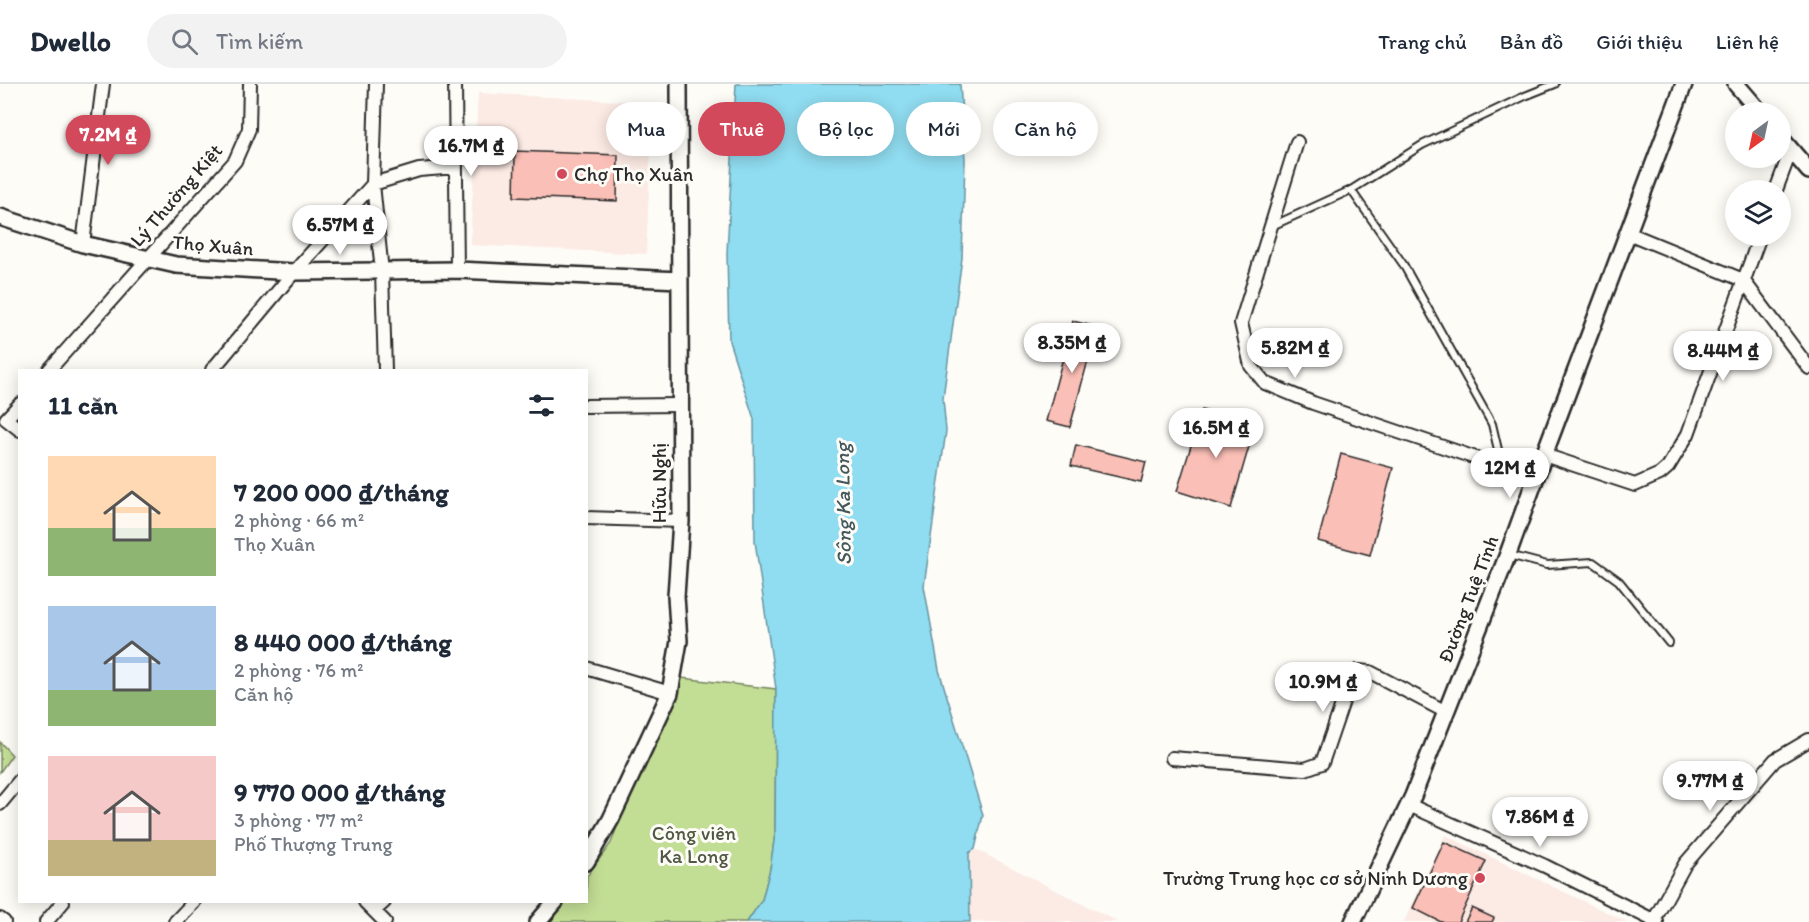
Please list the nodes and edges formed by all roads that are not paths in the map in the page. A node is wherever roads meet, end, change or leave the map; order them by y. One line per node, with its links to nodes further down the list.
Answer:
1 (103, 84): 19 (street)
2 (250, 84): 21 (street, Lý Thường Kiệt)
3 (376, 84): 14 (street)
4 (455, 84): 12 (street)
5 (679, 84): 25 (street, Hữu Nghị)
6 (1555, 84): 15 (lane)
7 (1684, 84): 18 (street, Đường Tuệ Tĩnh)
8 (1736, 84): 9 (street)
9 (1751, 102)
10 (1297, 142): 17 (street)
11 (1791, 150): 13 (street)
12 (456, 167): 14 (street); 22 (street)
13 (1809, 171)
14 (373, 184): 23 (street); 24 (street)
15 (1351, 190): 17 (lane); 36 (lane)
16 (0, 217): 19 (street, Thọ Xuân)
17 (1271, 226): 36 (street)
18 (1628, 233): 26 (street); 35 (street, Đường Tuệ Tĩnh)
19 (83, 244): 21 (street, Thọ Xuân)
20 (1756, 246): 26 (street)
21 (145, 259): 23 (street, Thọ Xuân); 28 (street, Lý Thường Kiệt)
22 (457, 270): 24 (street, Thọ Xuân); 25 (street, Thọ Xuân)
23 (294, 272): 24 (street, Thọ Xuân); 29 (street)
24 (382, 272): 30 (street)
25 (680, 280): 32 (street, Hữu Nghị)
26 (1743, 280): 27 (street); 35 (street)
27 (1809, 368)
28 (50, 369)
29 (213, 369)
30 (385, 369)
31 (588, 405): 32 (street)
32 (680, 405): 39 (street, Hữu Nghị)
33 (18, 406): 34 (street)
34 (18, 428)
35 (1544, 455): 37 (street, Đường Tuệ Tĩnh)
36 (1503, 467): 37 (street)
37 (1535, 478): 40 (street, Đường Tuệ Tĩnh)
38 (588, 518): 39 (street)
39 (681, 521): 43 (street, Hữu Nghị)
40 (1508, 554): 41 (lane); 44 (street, Đường Tuệ Tĩnh)
41 (1669, 643)
42 (588, 669): 43 (street)
43 (670, 693): 50 (street, Hữu Nghị)
44 (1446, 712): 46 (street); 49 (street, Đường Tuệ Tĩnh)
45 (1809, 740): 58 (street)
46 (1172, 758)
47 (18, 782): 48 (street)
48 (0, 804)
49 (1409, 805): 58 (street); 64 (street, Đường Tuệ Tĩnh)
50 (588, 859)
51 (62, 903): 60 (street)
52 (193, 903): 61 (street)
53 (366, 903): 56 (street)
54 (383, 903): 56 (street)
55 (554, 903): 63 (street)
56 (374, 911): 62 (street)
57 (0, 919): 59 (street)
58 (1654, 921)
59 (4, 922)
60 (46, 922)
61 (175, 922)
62 (385, 922)
63 (538, 922)
64 (1353, 922)

